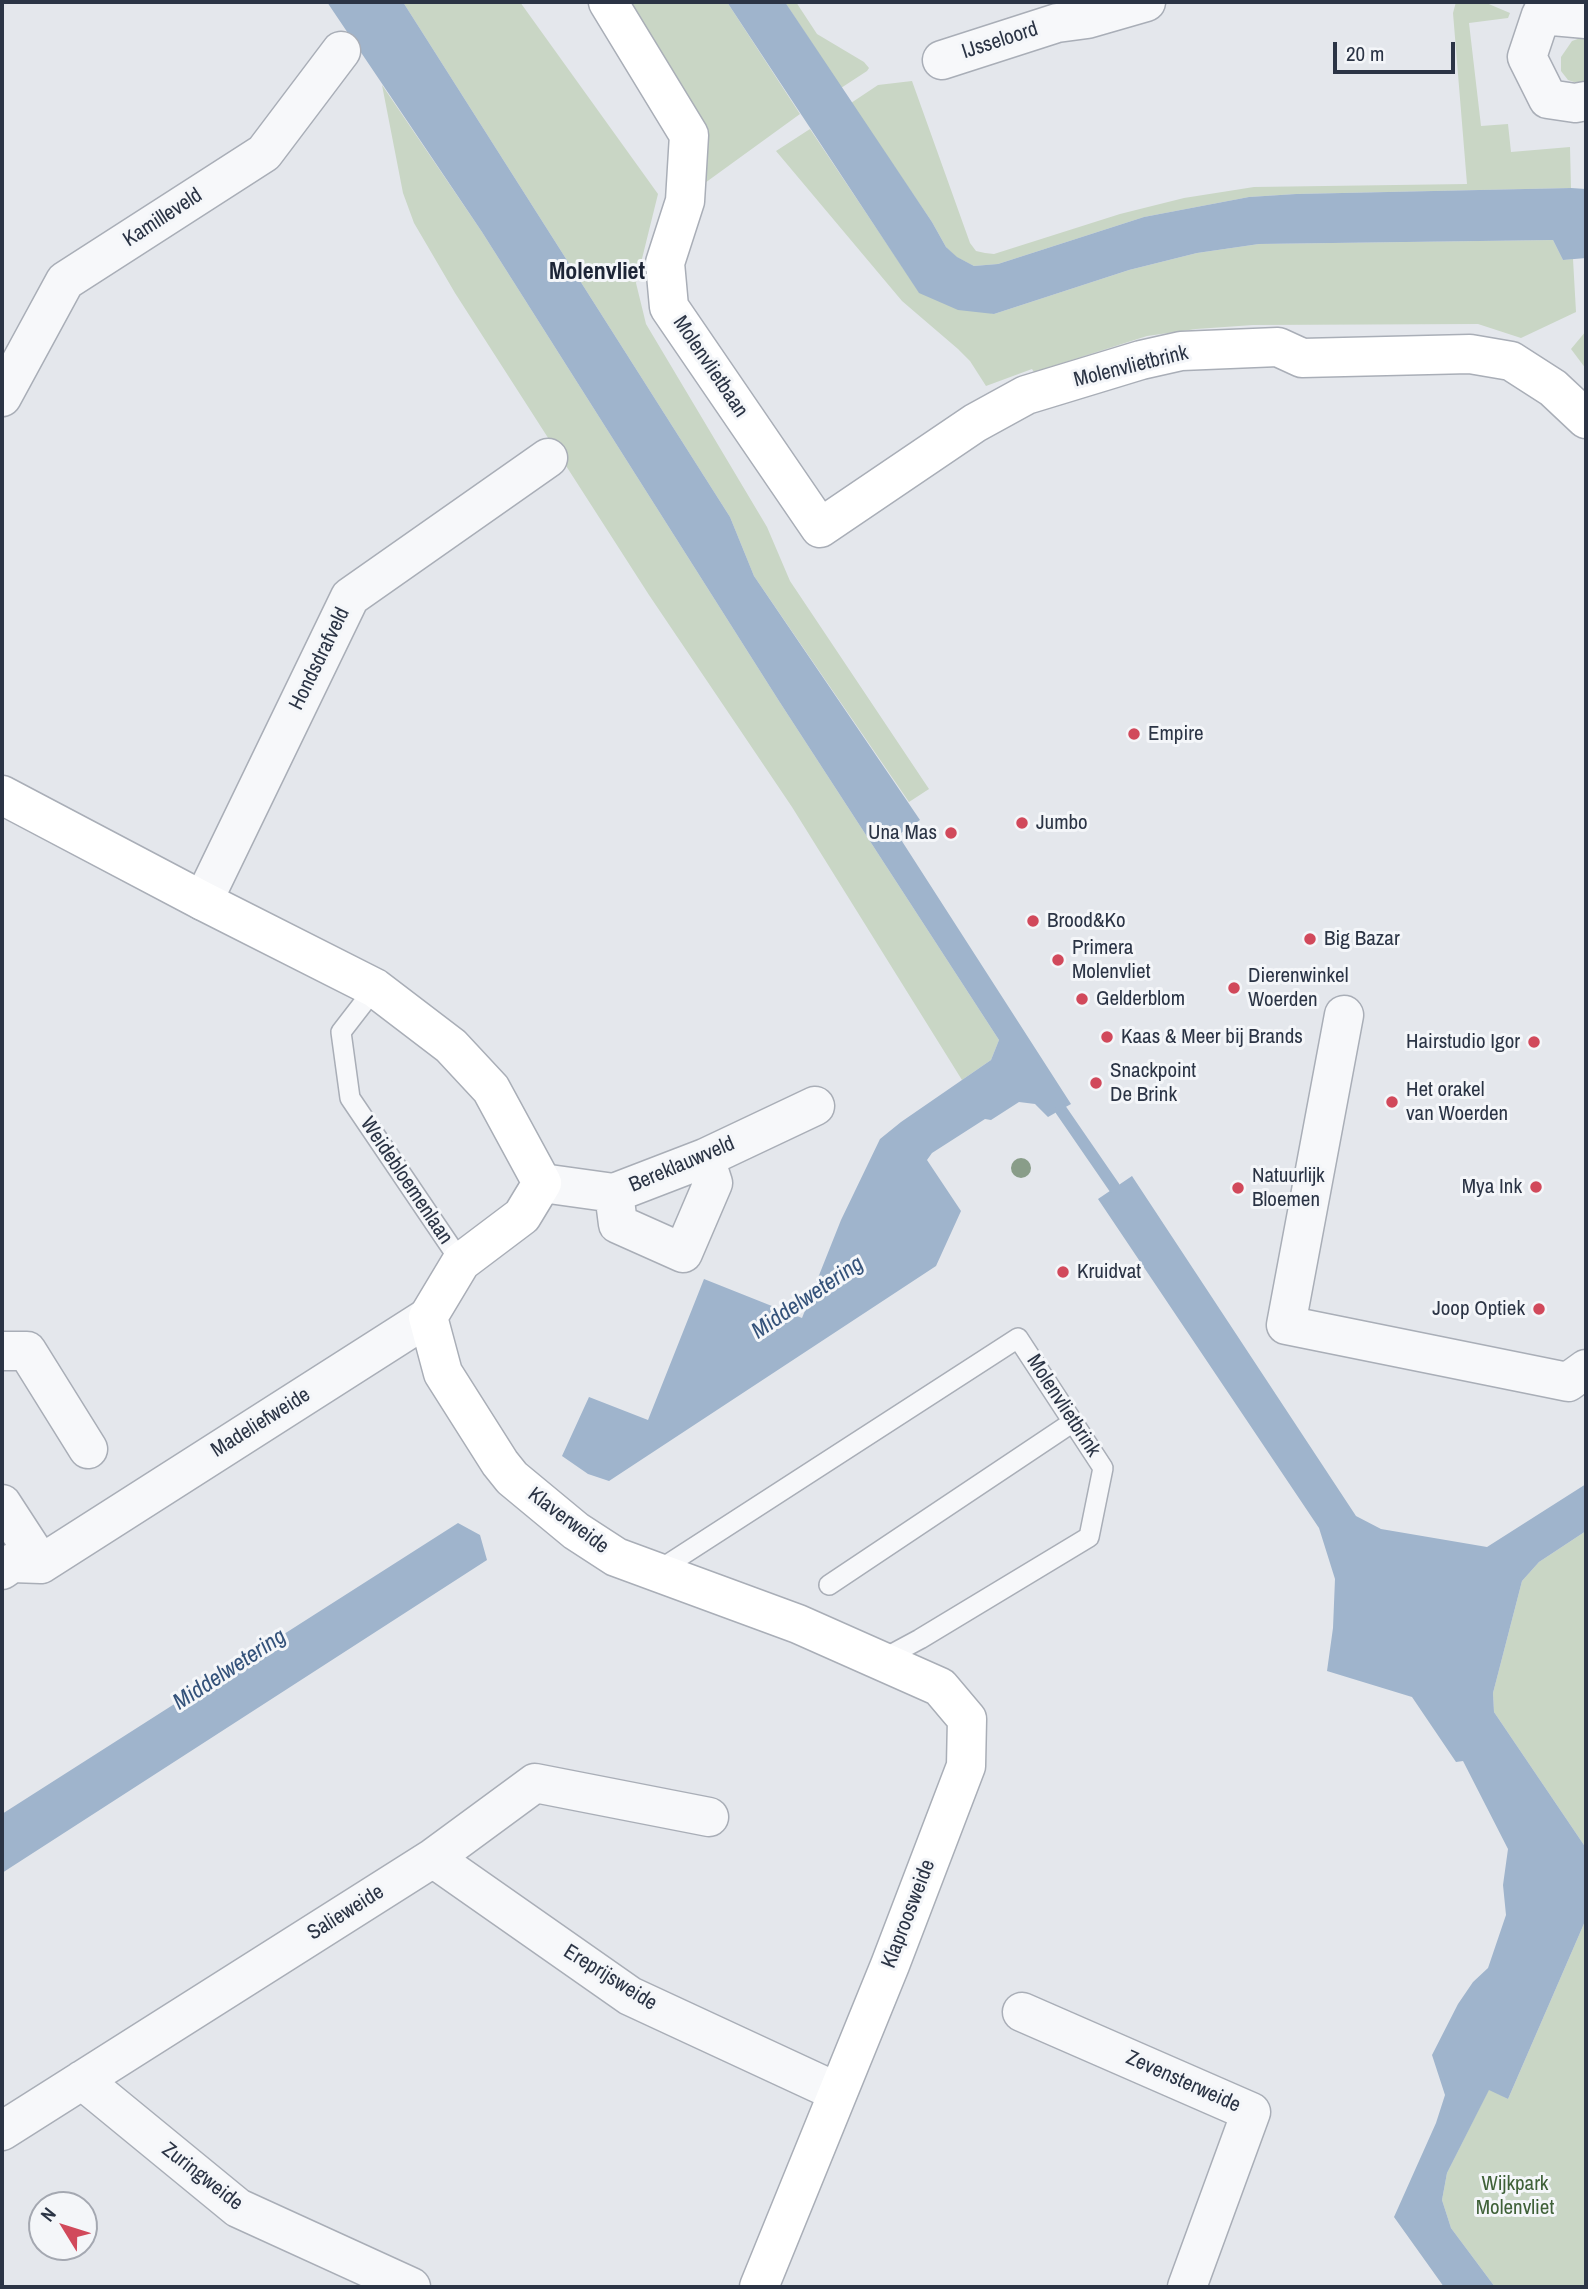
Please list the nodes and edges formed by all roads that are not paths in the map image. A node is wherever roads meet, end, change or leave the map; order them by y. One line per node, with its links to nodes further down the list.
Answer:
1 (608, 2): 12 (street, Molenvlietbaan)
2 (1146, 2): 4 (street, IJsseloord)
3 (1527, 8): 5 (street); 8 (street)
4 (1053, 12): 7 (street, IJsseloord)
5 (1586, 19)
6 (341, 51): 9 (street, Kamilleveld)
7 (943, 60)
8 (1586, 101)
9 (2, 397)
10 (1586, 419): 12 (street, Molenvlietbrink)
11 (548, 458): 14 (street, Hondsdrafveld)
12 (820, 528)
13 (2, 795): 14 (street)
14 (203, 901): 15 (street)
15 (375, 988): 19 (street); 21 (lane, Weidebloemenlaan)
16 (1344, 1015): 24 (street)
17 (815, 1105): 18 (street, Bereklauwveld)
18 (705, 1158): 20 (street, Bereklauwveld); 20 (street)
19 (542, 1183): 20 (street, Bereklauwveld); 21 (street, Weidebloemenlaan)
20 (614, 1193)
21 (461, 1262): 22 (street, Madeliefweide)
22 (428, 1317): 28 (street, Madeliefweide); 30 (street, Klaverweide)
23 (2, 1351): 26 (street)
24 (1586, 1370)
25 (1073, 1423): 30 (lane, Molenvlietbrink); 31 (lane); 33 (lane, Molenvlietbrink)
26 (88, 1449)
27 (2, 1504): 28 (street)
28 (41, 1564): 29 (street, Madeliefweide)
29 (2, 1570)
30 (656, 1572): 32 (street, Klaverweide)
31 (829, 1584)
32 (798, 1624): 33 (street, Klaproosweide)
33 (880, 1660): 38 (street, Klaproosweide)
34 (709, 1817): 35 (street, Salieweide)
35 (433, 1858): 37 (street, Salieweide); 38 (street, Ereprijsweide)
36 (1022, 2012): 42 (street, Zevensterweide)
37 (82, 2080): 39 (street, Salieweide); 40 (street, Zuringweide)
38 (837, 2092): 41 (street, Klaproosweide)
39 (2, 2131)
40 (391, 2283)
41 (762, 2286)
42 (1187, 2287)

